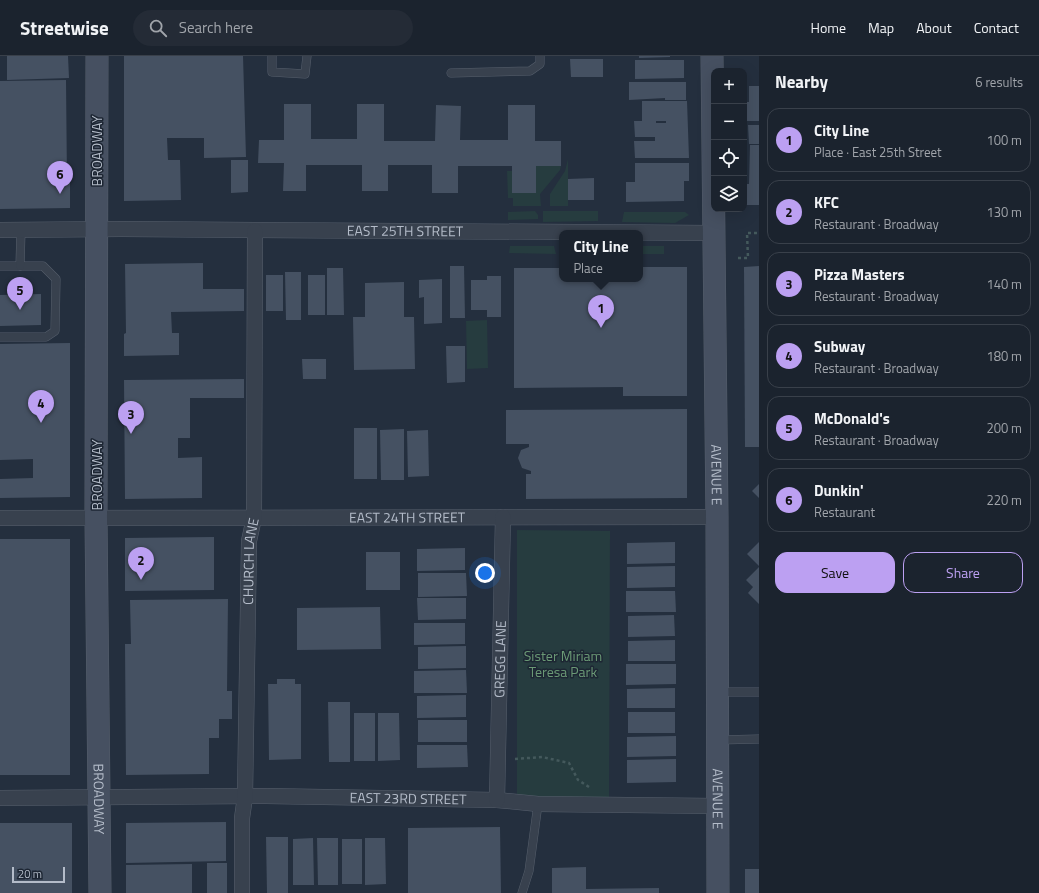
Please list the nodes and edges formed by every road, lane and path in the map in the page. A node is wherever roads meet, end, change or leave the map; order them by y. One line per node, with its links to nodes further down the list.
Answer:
1 (97, 56): 9 (main road, BROADWAY)
2 (272, 56): 3 (lane)
3 (307, 56)
4 (540, 56): 6 (lane)
5 (712, 56): 13 (main road, AVENUE E)
6 (451, 73)
7 (0, 230): 8 (street, EAST 25TH STREET)
8 (21, 230): 9 (street, EAST 25TH STREET); 17 (lane)
9 (97, 230): 10 (street, EAST 25TH STREET); 22 (main road, BROADWAY)
10 (255, 231): 11 (street, EAST 25TH STREET); 23 (street, CHURCH LANE)
11 (559, 232)
12 (643, 233): 13 (street, EAST 25TH STREET)
13 (714, 233): 20 (main road, AVENUE E)
14 (759, 233): 15 (path)
15 (738, 258)
16 (0, 266): 17 (lane)
17 (20, 266): 18 (lane)
18 (0, 336)
19 (503, 517): 20 (street, EAST 24TH STREET); 23 (street, EAST 24TH STREET); 33 (street, GREGG LANE)
20 (717, 517): 24 (main road, AVENUE E)
21 (0, 518): 22 (street, EAST 24TH STREET)
22 (96, 518): 23 (street, EAST 24TH STREET); 32 (main road, BROADWAY)
23 (254, 518): 30 (street, CHURCH LANE)
24 (717, 692): 25 (lane); 27 (main road, AVENUE E)
25 (759, 692)
26 (759, 739): 27 (lane)
27 (717, 740): 35 (main road, AVENUE E)
28 (515, 759): 29 (path)
29 (593, 790)
30 (245, 797): 32 (street, EAST 23RD STREET); 33 (street, EAST 23RD STREET); 37 (street, CHURCH LANE)
31 (0, 798): 32 (street, EAST 23RD STREET)
32 (99, 798): 36 (main road, BROADWAY)
33 (497, 800): 34 (street, EAST 23RD STREET)
34 (538, 804): 35 (street, EAST 23RD STREET); 38 (lane)
35 (717, 806): 39 (main road, AVENUE E)
36 (100, 893)
37 (242, 893)
38 (522, 893)
39 (718, 893)

